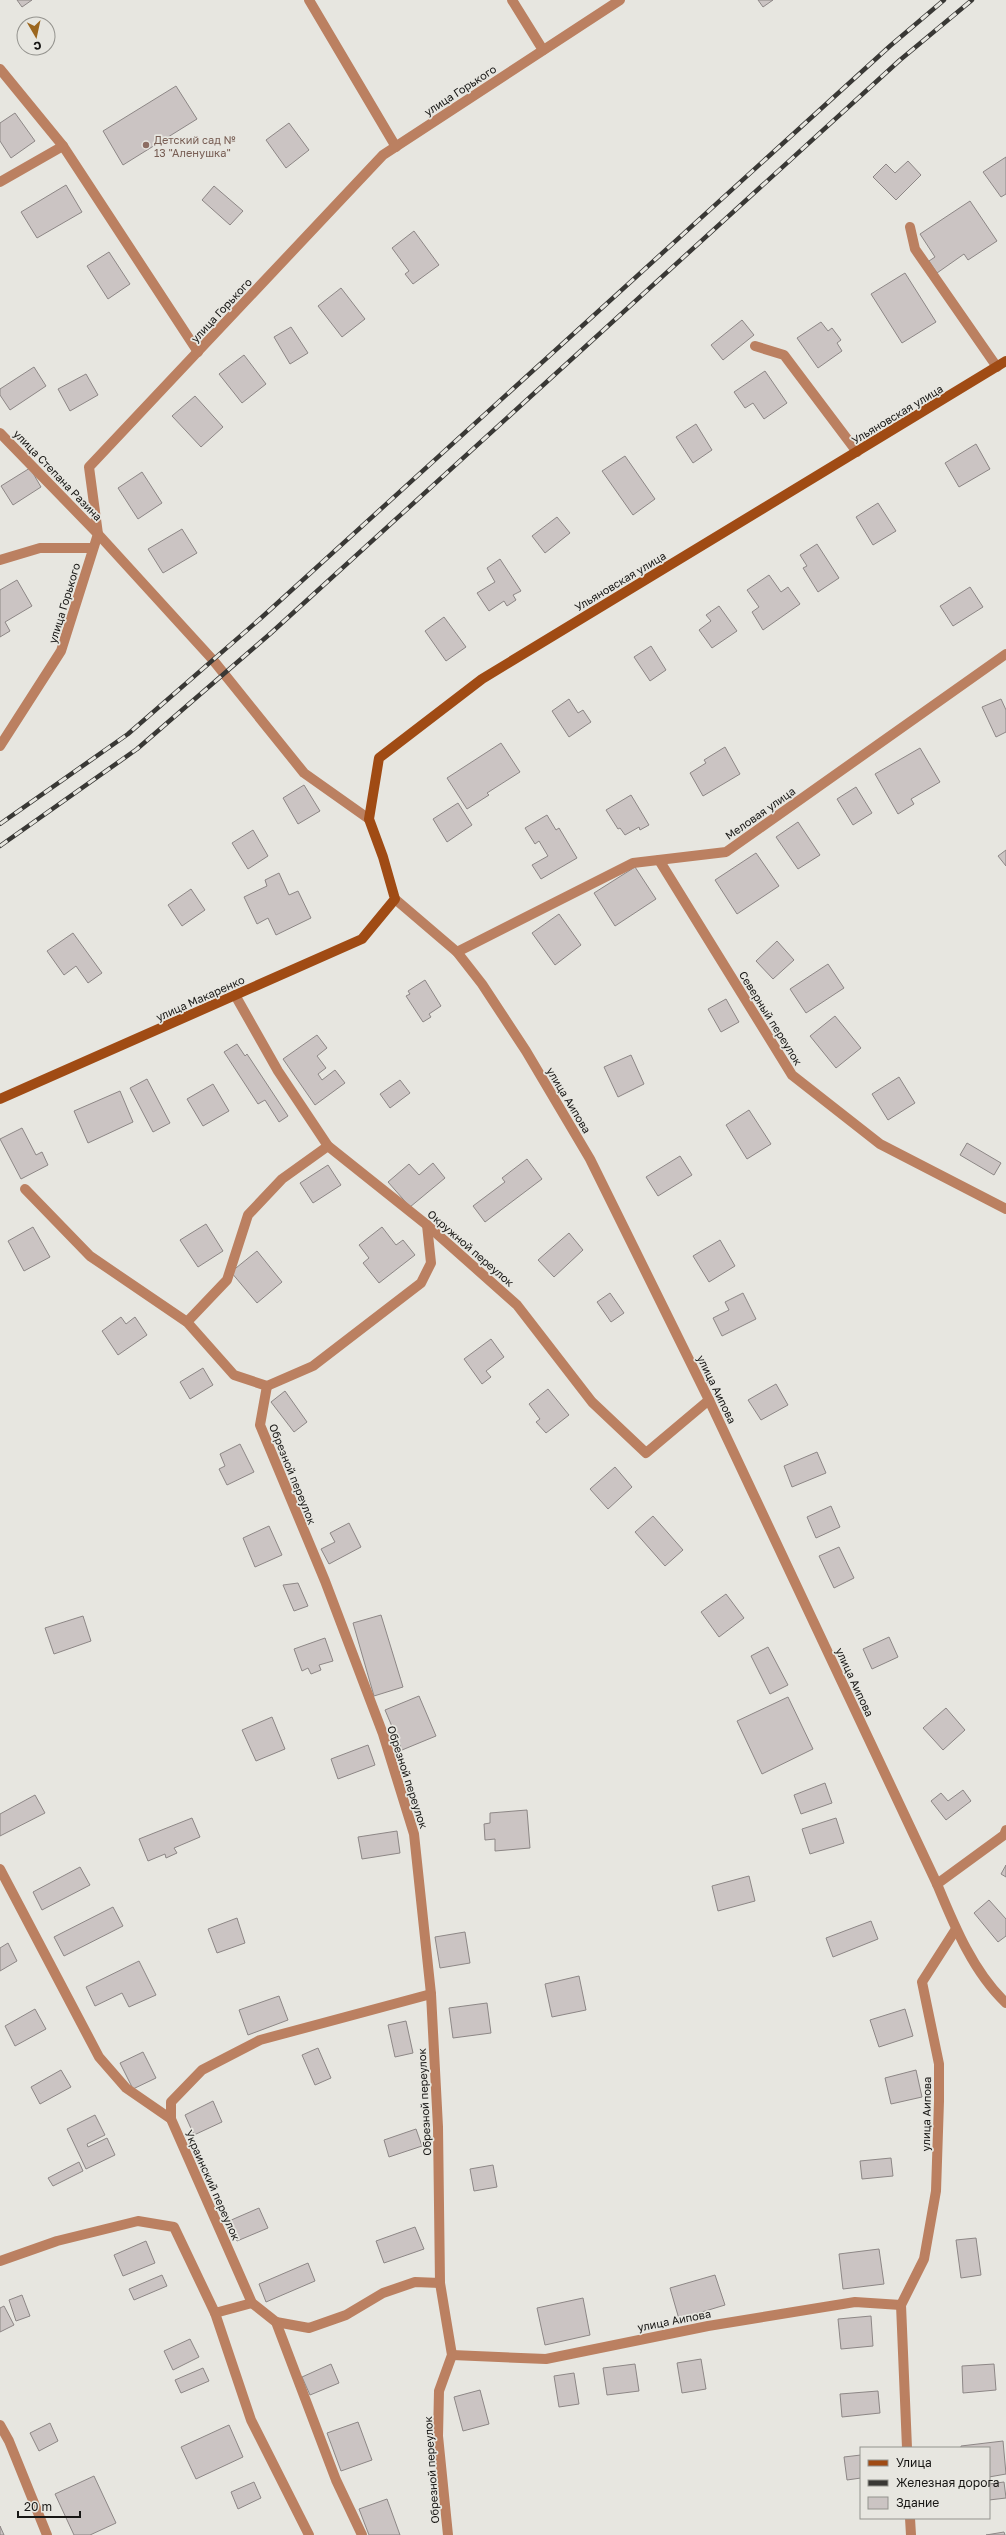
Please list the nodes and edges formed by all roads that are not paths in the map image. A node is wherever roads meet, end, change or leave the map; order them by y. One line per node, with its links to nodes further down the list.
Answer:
1 (309, 0): 7 (street)
2 (512, 0): 4 (street)
3 (620, 0): 4 (street, улица Горького)
4 (543, 50): 7 (street, улица Горького)
5 (0, 69): 6 (street)
6 (64, 146): 8 (street); 11 (street)
7 (396, 147): 11 (street, улица Горького)
8 (0, 182)
9 (910, 226): 13 (street)
10 (755, 346): 15 (street)
11 (198, 352): 16 (street, улица Горького)
12 (1006, 362): 13 (main road, Ульяновская улица)
13 (997, 367): 15 (main road, Ульяновская улица)
14 (0, 433): 16 (street, улица Степана Разина)
15 (857, 452): 21 (main road, Ульяновская улица)
16 (98, 534): 17 (street, улица Горького); 21 (street, улица Степана Разина)
17 (93, 548): 18 (street); 20 (street, улица Горького)
18 (0, 560)
19 (1006, 654): 22 (street, Меловая улица)
20 (0, 746)
21 (369, 819): 23 (main road, Ульяновская улица)
22 (659, 860): 24 (street, Меловая улица); 29 (street, Северный переулок)
23 (395, 899): 24 (street, улица Аипова); 25 (main road, улица Макаренко)
24 (457, 952): 33 (street, улица Аипова)
25 (235, 995): 26 (main road, улица Макаренко); 27 (street, Окружной переулок)
26 (0, 1099)
27 (328, 1146): 30 (street, Окружной переулок); 31 (street)
28 (25, 1189): 31 (street)
29 (1006, 1209)
30 (427, 1225): 32 (street); 33 (street, Окружной переулок)
31 (187, 1322): 32 (street)
32 (267, 1386): 38 (street, Обрезной переулок)
33 (710, 1400): 36 (street, улица Аипова)
34 (1006, 1830): 36 (street)
35 (0, 1870): 40 (street)
36 (937, 1884): 37 (street, улица Аипова)
37 (956, 1929): 39 (street, улица Аипова); 44 (street, улица Аипова)
38 (431, 1994): 40 (street); 42 (street, Обрезной переулок)
39 (1006, 2003)
40 (171, 2119): 43 (street, Украинский переулок)
41 (0, 2262): 45 (street)
42 (440, 2283): 46 (street); 47 (street, Обрезной переулок)
43 (252, 2303): 45 (street); 46 (street, Украинский переулок)
44 (901, 2304): 47 (street, улица Аипова); 49 (street, улица Аипова)
45 (215, 2313): 52 (street)
46 (276, 2322): 53 (street)
47 (452, 2355): 54 (street, Обрезной переулок)
48 (0, 2425): 51 (street)
49 (907, 2447)
50 (910, 2519): 55 (street)
51 (47, 2535)
52 (309, 2535)
53 (362, 2535)
54 (448, 2535)
55 (911, 2535)

